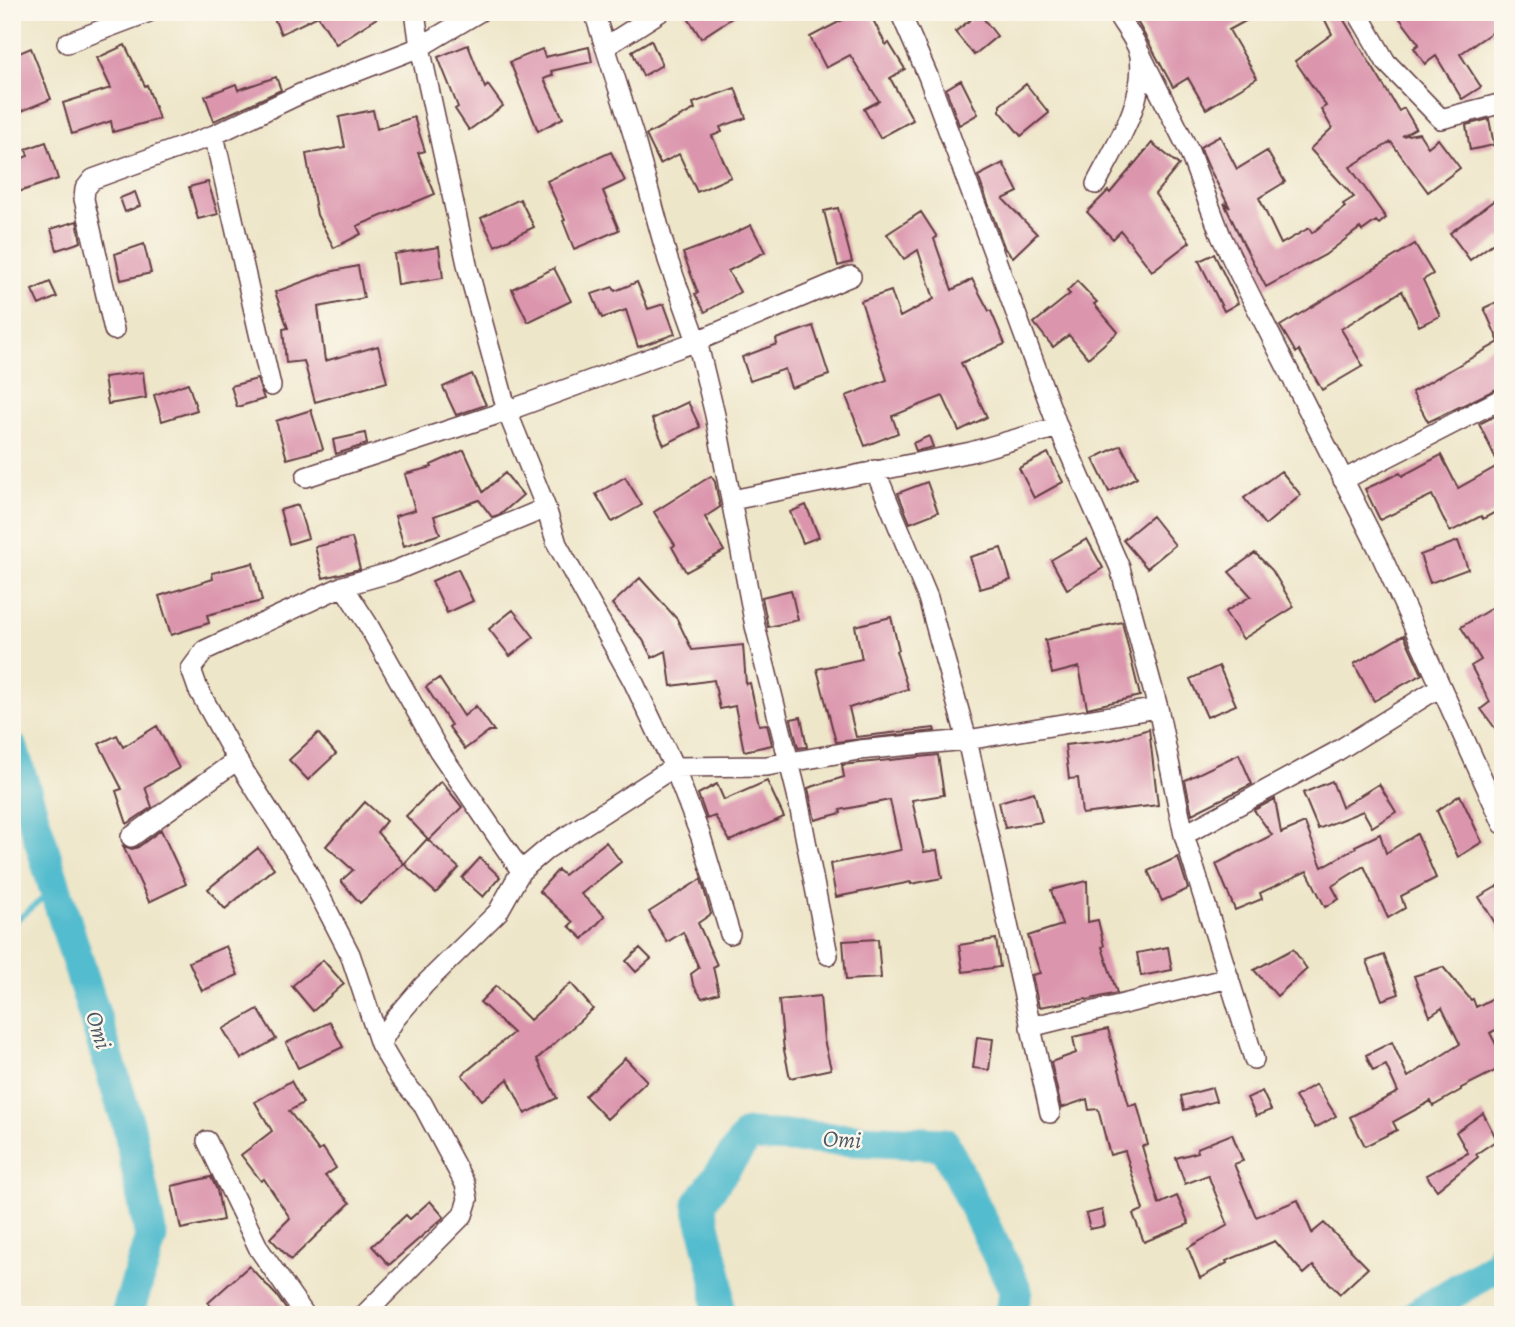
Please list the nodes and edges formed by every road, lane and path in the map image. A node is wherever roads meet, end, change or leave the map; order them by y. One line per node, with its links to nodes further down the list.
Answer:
1 (149, 12): 9 (street)
2 (415, 12): 10 (street)
3 (479, 12): 10 (street)
4 (594, 12): 11 (street)
5 (660, 12): 11 (street)
6 (900, 12): 22 (street)
7 (1116, 12): 12 (street)
8 (1357, 12): 13 (street)
9 (67, 43)
10 (420, 47): 14 (street); 21 (street)
11 (605, 47): 18 (street)
12 (1140, 53): 15 (street); 25 (street)
13 (1503, 103)
14 (214, 135): 17 (street); 19 (street)
15 (1096, 184)
16 (851, 275): 18 (street)
17 (114, 330)
18 (697, 341): 21 (street); 26 (street)
19 (271, 386)
20 (1503, 398): 25 (street)
21 (507, 411): 24 (street); 27 (street)
22 (1058, 426): 23 (street); 30 (street)
23 (875, 471): 26 (street); 31 (street)
24 (306, 477)
25 (1343, 480): 29 (street)
26 (732, 500): 33 (street)
27 (546, 508): 28 (street); 34 (street)
28 (343, 586): 32 (street); 38 (street)
29 (1440, 687): 35 (street); 36 (street)
30 (1158, 708): 31 (street); 36 (street)
31 (967, 740): 33 (street); 42 (street)
32 (237, 760): 37 (street); 43 (street)
33 (789, 762): 34 (street); 40 (street)
34 (674, 767): 38 (street); 39 (street)
35 (1503, 824)
36 (1184, 835): 41 (street)
37 (131, 837)
38 (521, 871): 43 (street)
39 (730, 934)
40 (828, 955)
41 (1229, 978): 42 (street); 44 (street)
42 (1030, 1027): 45 (street)
43 (380, 1044): 48 (street)
44 (1254, 1059)
45 (1051, 1113)
46 (207, 1141): 47 (street)
47 (305, 1315)
48 (364, 1315)

